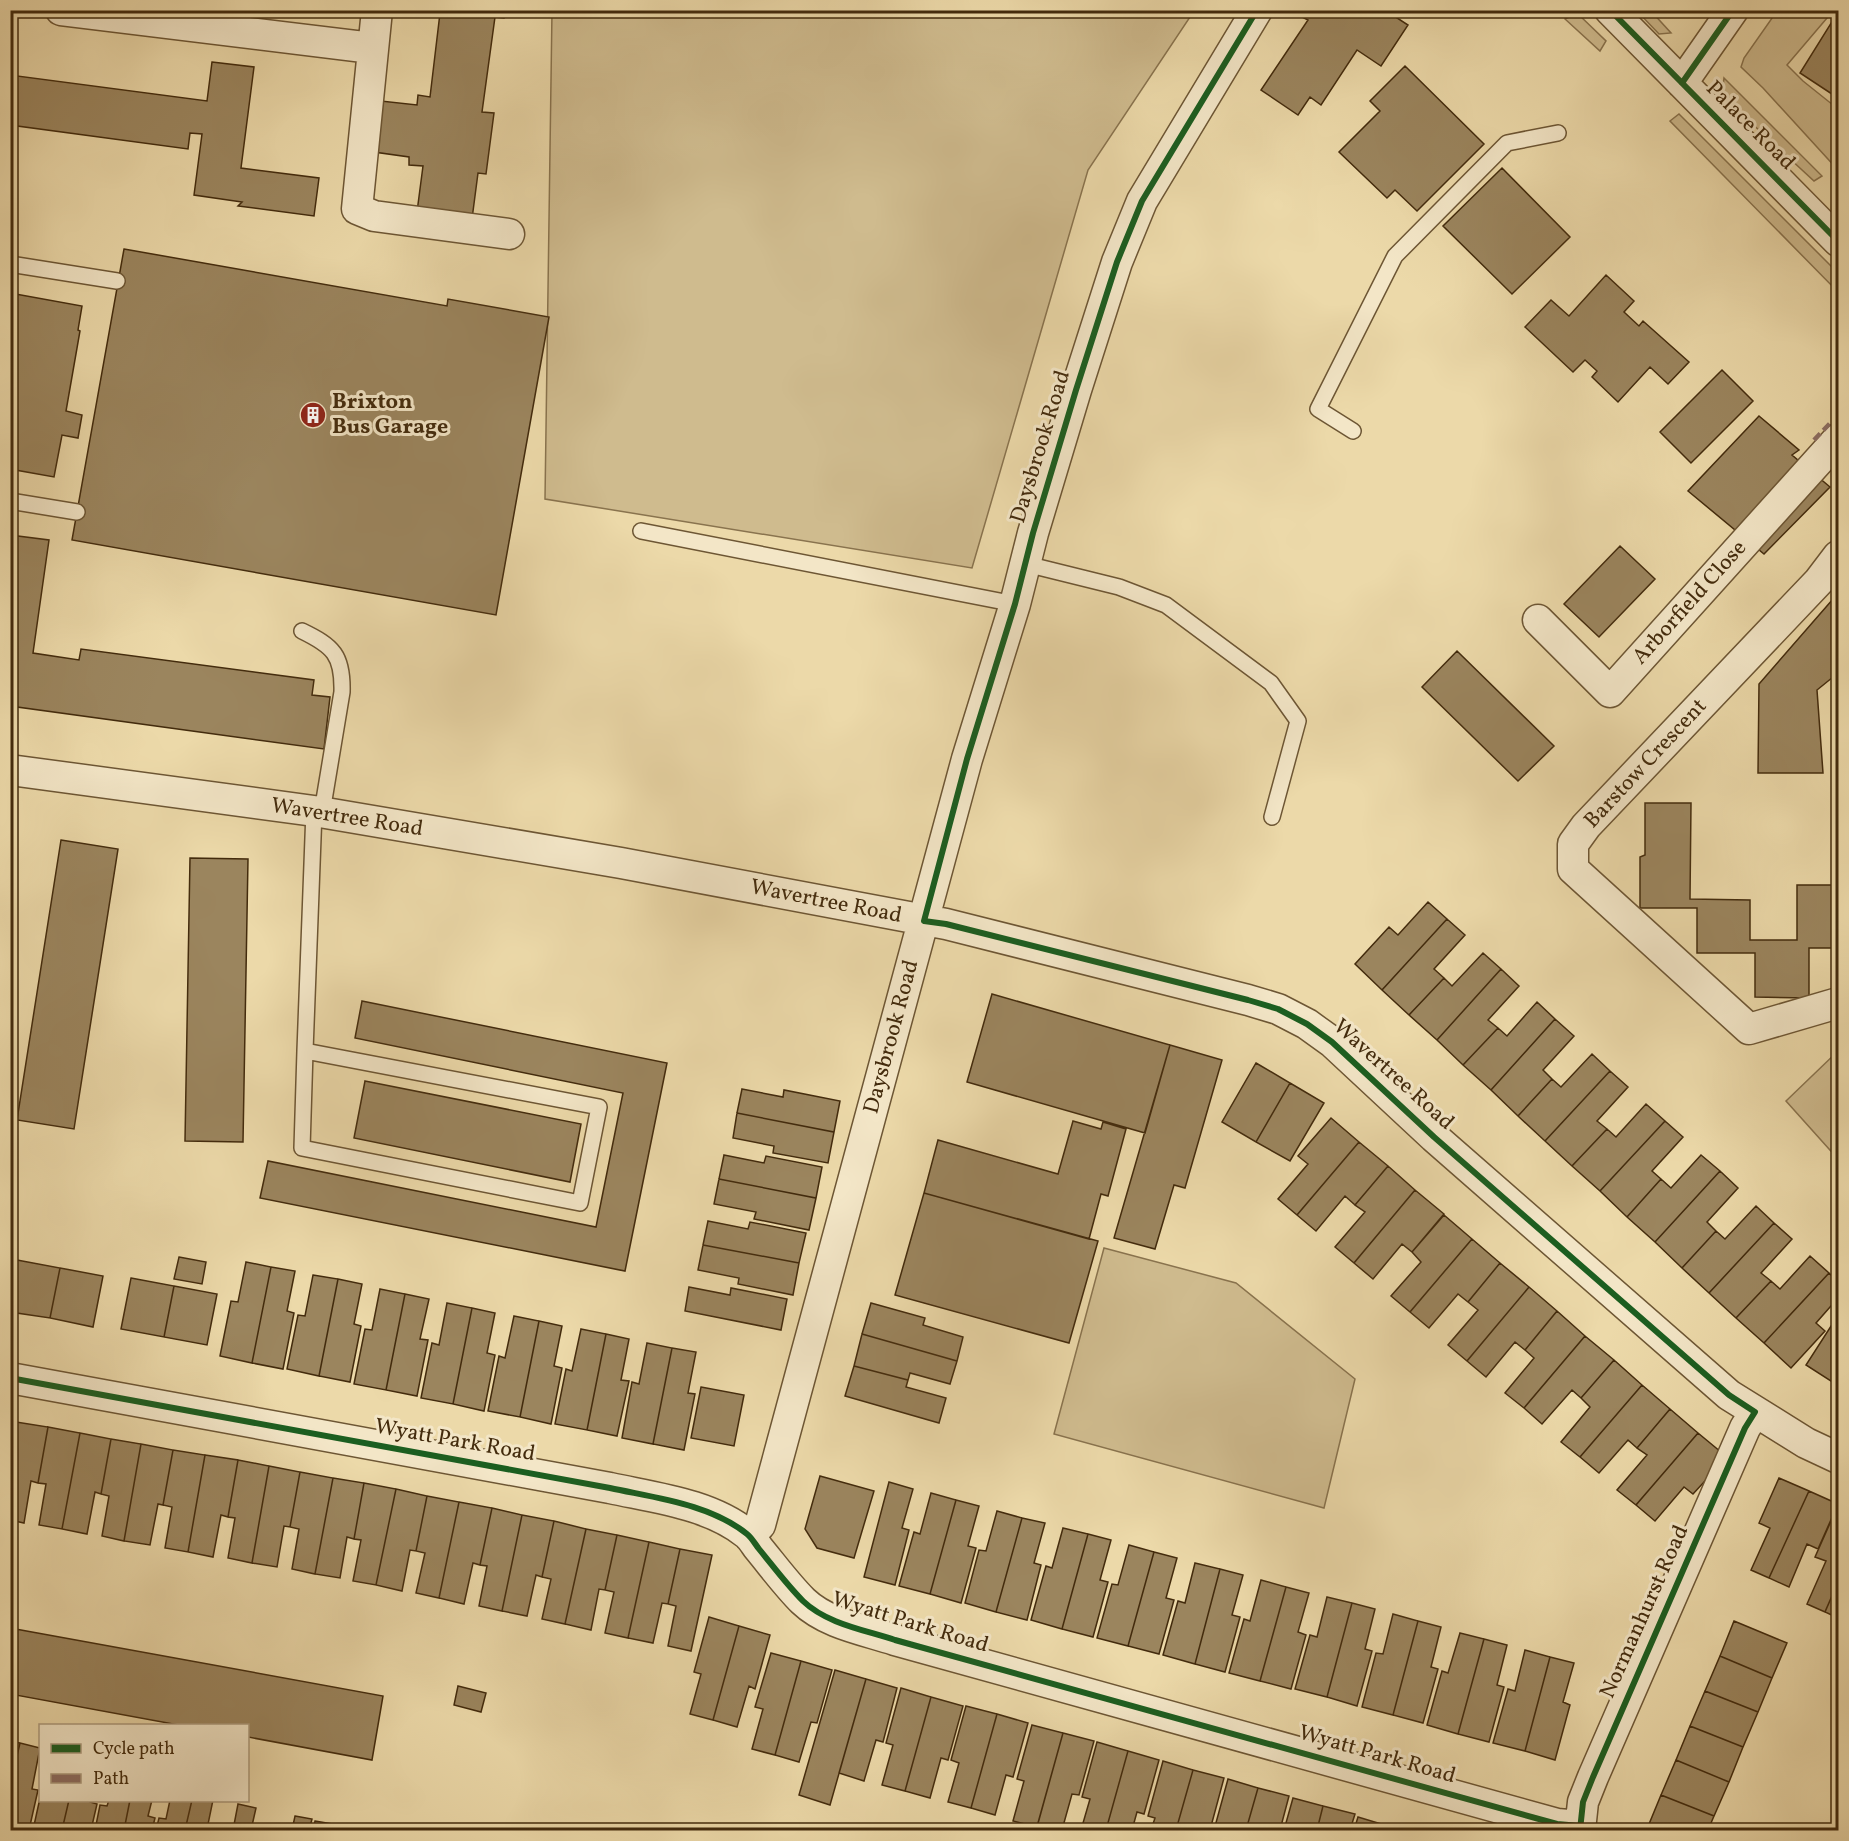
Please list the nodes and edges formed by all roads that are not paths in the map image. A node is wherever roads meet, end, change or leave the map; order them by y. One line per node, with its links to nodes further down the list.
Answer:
1 (61, 10): 6 (street)
2 (377, 10): 6 (street)
3 (1257, 10): 19 (street, Daysbrook Road)
4 (1610, 10): 7 (street, Palace Road)
5 (1733, 10): 7 (street)
6 (372, 48): 9 (street)
7 (1682, 83): 10 (street, Palace Road)
8 (1558, 133): 13 (lane)
9 (509, 234)
10 (1839, 241)
11 (10, 264): 12 (lane)
12 (117, 281)
13 (1353, 430)
14 (1839, 439): 21 (street, Arborfield Close)
15 (10, 501): 16 (lane)
16 (77, 512)
17 (640, 531): 20 (lane)
18 (1839, 556): 27 (street, Barstow Crescent)
19 (1026, 564): 20 (street, Daysbrook Road); 25 (lane)
20 (1015, 603): 26 (street, Daysbrook Road)
21 (1538, 620)
22 (302, 631): 24 (lane)
23 (10, 770): 24 (street, Wavertree Road)
24 (318, 812): 26 (street, Wavertree Road); 28 (lane)
25 (1272, 817)
26 (924, 921): 30 (street, Wavertree Road); 32 (street, Daysbrook Road)
27 (1839, 1004)
28 (305, 1051): 28 (lane)
29 (10, 1378): 32 (street, Wyatt Park Road)
30 (1755, 1412): 31 (street, Wavertree Road); 33 (street, Normanhurst Road)
31 (1839, 1458)
32 (749, 1536): 33 (street, Wyatt Park Road)
33 (1580, 1828)

